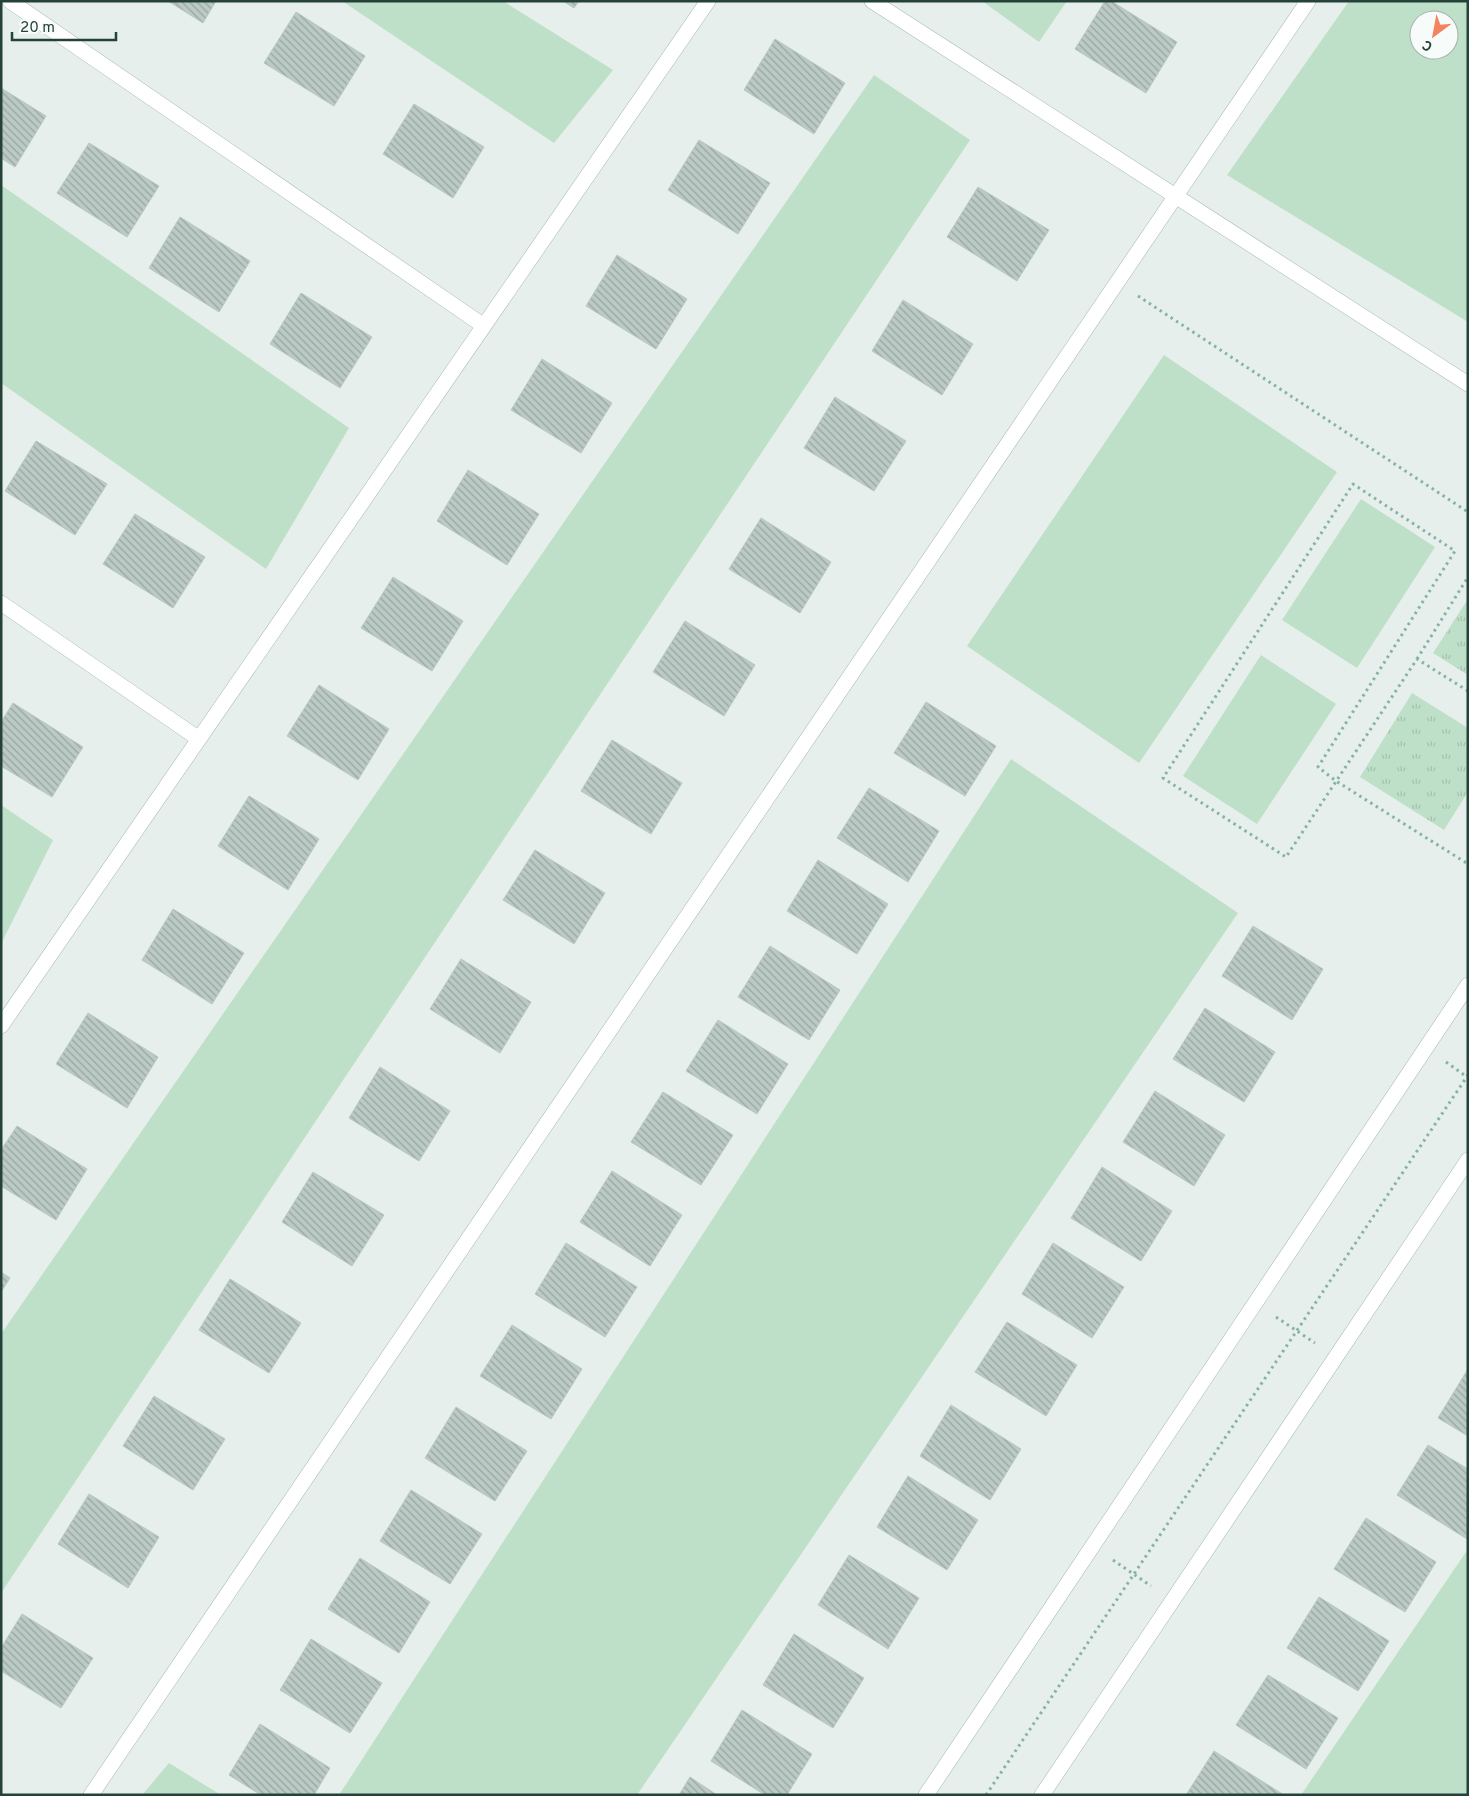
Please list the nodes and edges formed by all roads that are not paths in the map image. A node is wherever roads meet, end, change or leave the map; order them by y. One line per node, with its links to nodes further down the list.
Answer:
1 (10, 1): 6 (street)
2 (708, 1): 6 (street)
3 (872, 1): 5 (street)
4 (1308, 1): 5 (street)
5 (1176, 197): 7 (street); 13 (street)
6 (484, 326): 9 (street)
7 (1468, 384)
8 (1, 603): 9 (street)
9 (199, 739): 11 (street)
10 (1468, 985): 14 (street)
11 (1, 1026)
12 (1468, 1160): 15 (street)
13 (91, 1795)
14 (926, 1795)
15 (1042, 1795)

